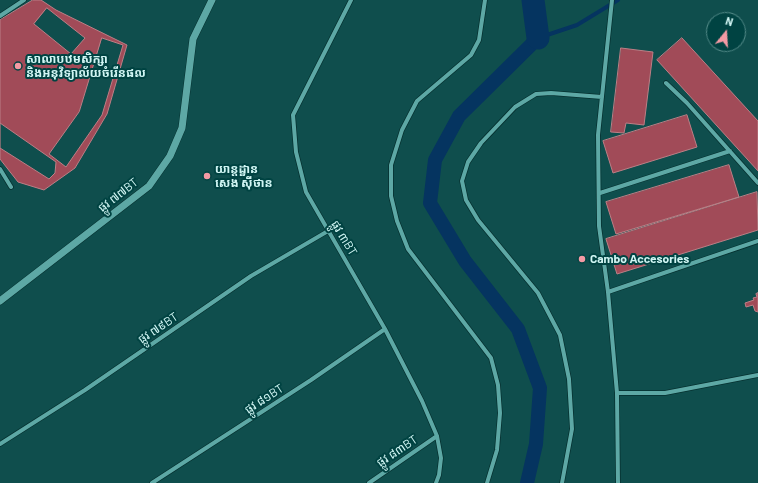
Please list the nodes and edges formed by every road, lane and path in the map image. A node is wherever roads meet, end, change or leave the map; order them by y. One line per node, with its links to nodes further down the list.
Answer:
1 (24, 0): 6 (street)
2 (212, 0): 17 (street, ផ្លូវ ៧៧BT)
3 (351, 0): 14 (street, ផ្លូវ ៣BT)
4 (485, 0): 26 (street)
5 (612, 0): 8 (street)
6 (0, 16)
7 (666, 83): 9 (street)
8 (602, 96): 13 (street); 27 (street)
9 (730, 151): 11 (street); 13 (street)
10 (0, 168): 12 (street)
11 (758, 183)
12 (11, 186)
13 (600, 193): 16 (street)
14 (328, 231): 18 (street, ផ្លូវ ៣BT); 22 (street, ផ្លូវ ៧៩BT)
15 (758, 241): 16 (street)
16 (608, 292): 20 (street)
17 (0, 301)
18 (385, 329): 21 (street, ផ្លូវ ៣BT); 23 (street, ផ្លូវ ៨១BT)
19 (758, 375): 20 (street)
20 (617, 393): 28 (street)
21 (437, 436): 24 (street, ផ្លូវ ៨៣BT); 25 (street, ផ្លូវ ៣BT)
22 (0, 444)
23 (152, 483)
24 (369, 483)
25 (436, 483)
26 (488, 483)
27 (562, 483)
28 (618, 483)

